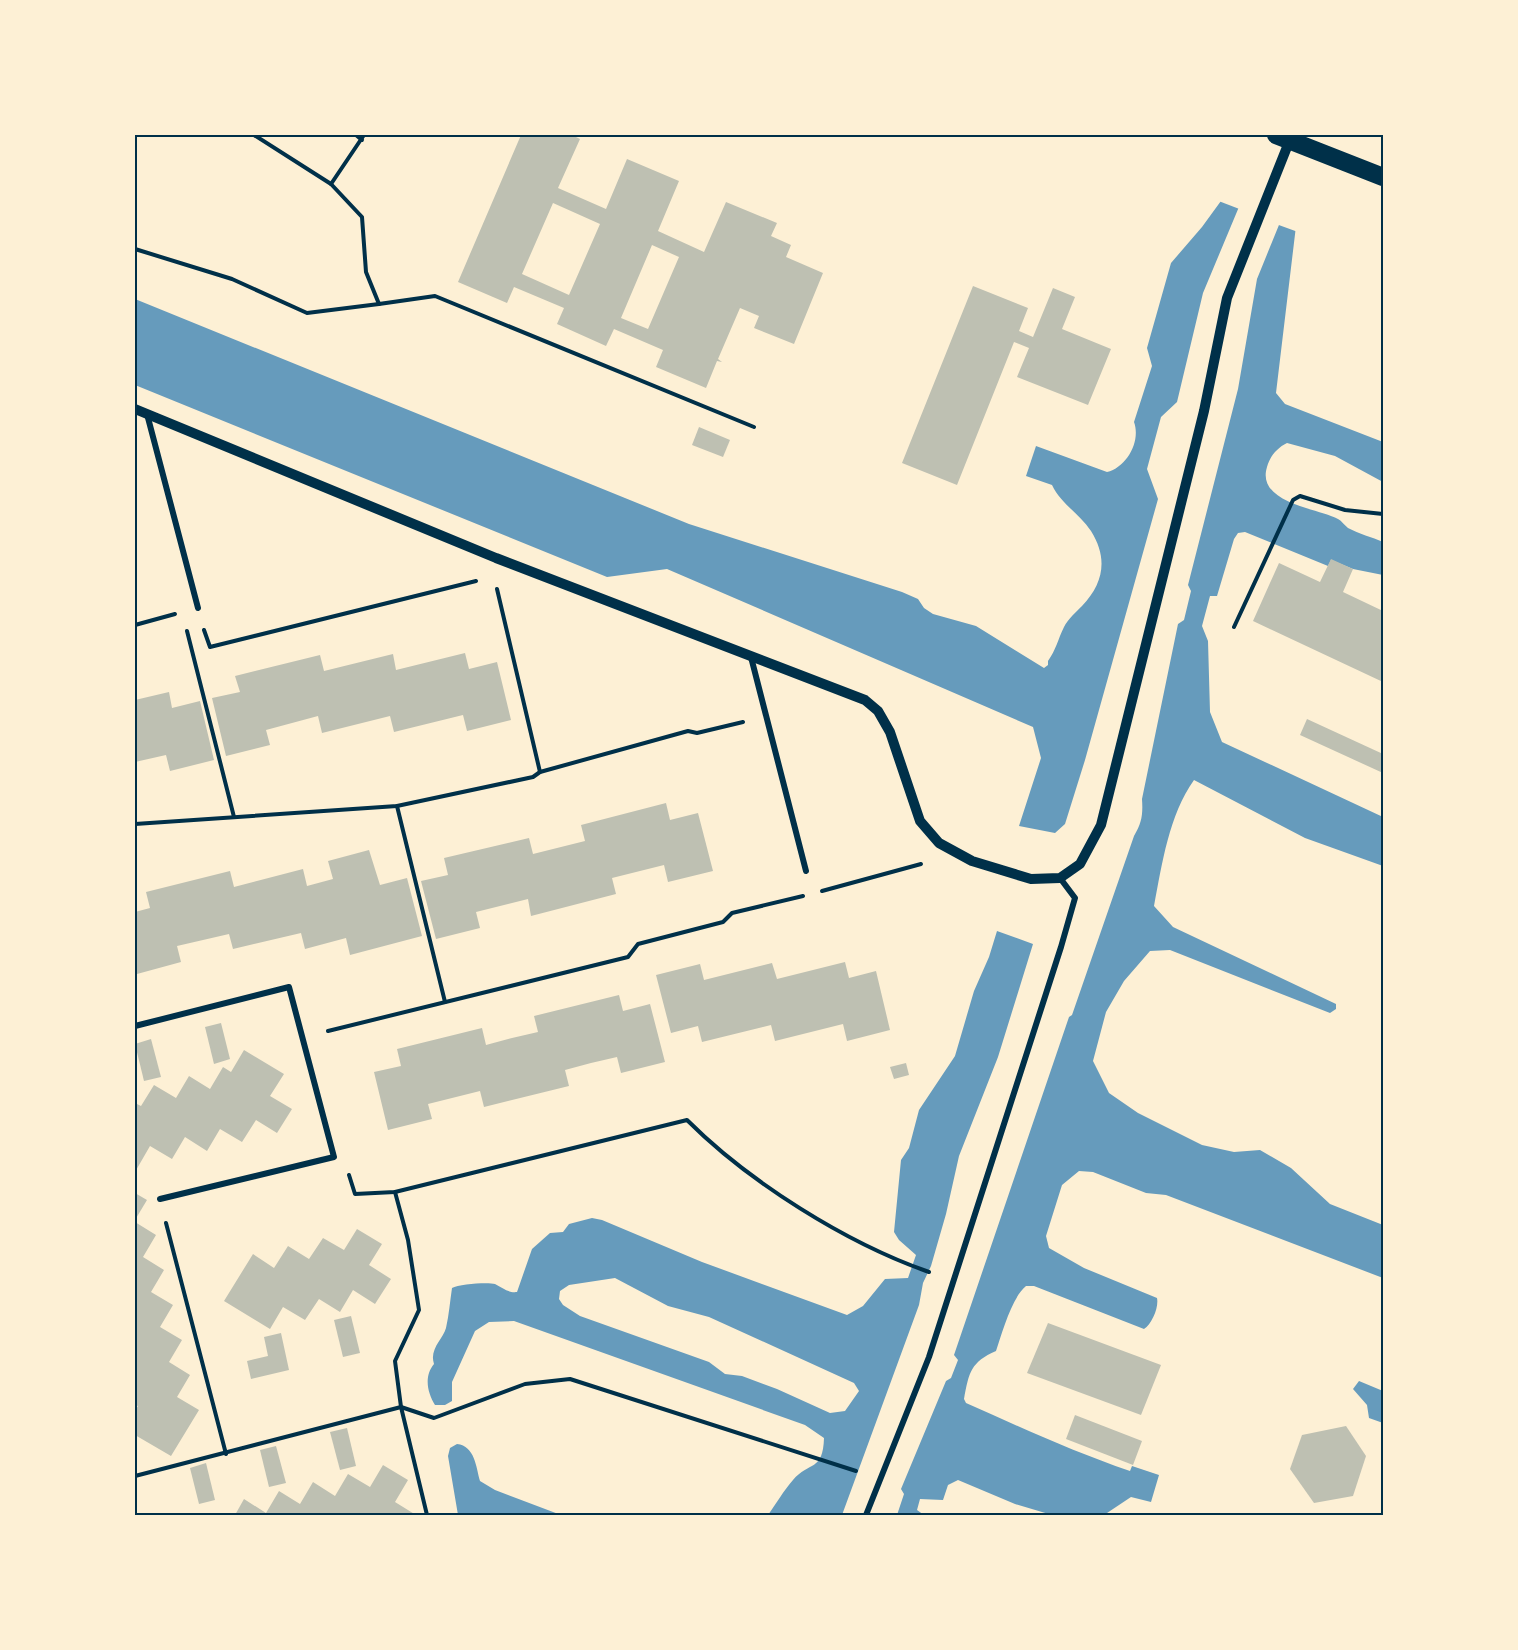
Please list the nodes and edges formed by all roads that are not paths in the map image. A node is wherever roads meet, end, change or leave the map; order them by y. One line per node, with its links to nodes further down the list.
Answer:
1 (1276, 135): 3 (highway)
2 (1292, 135): 9 (street)
3 (1383, 177)
4 (135, 409): 5 (street)
5 (147, 414): 6 (street); 7 (street)
6 (198, 608)
7 (751, 657): 8 (street); 9 (street)
8 (806, 871)
9 (1060, 878): 12 (street)
10 (135, 1026): 11 (street)
11 (160, 1199)
12 (866, 1515)

